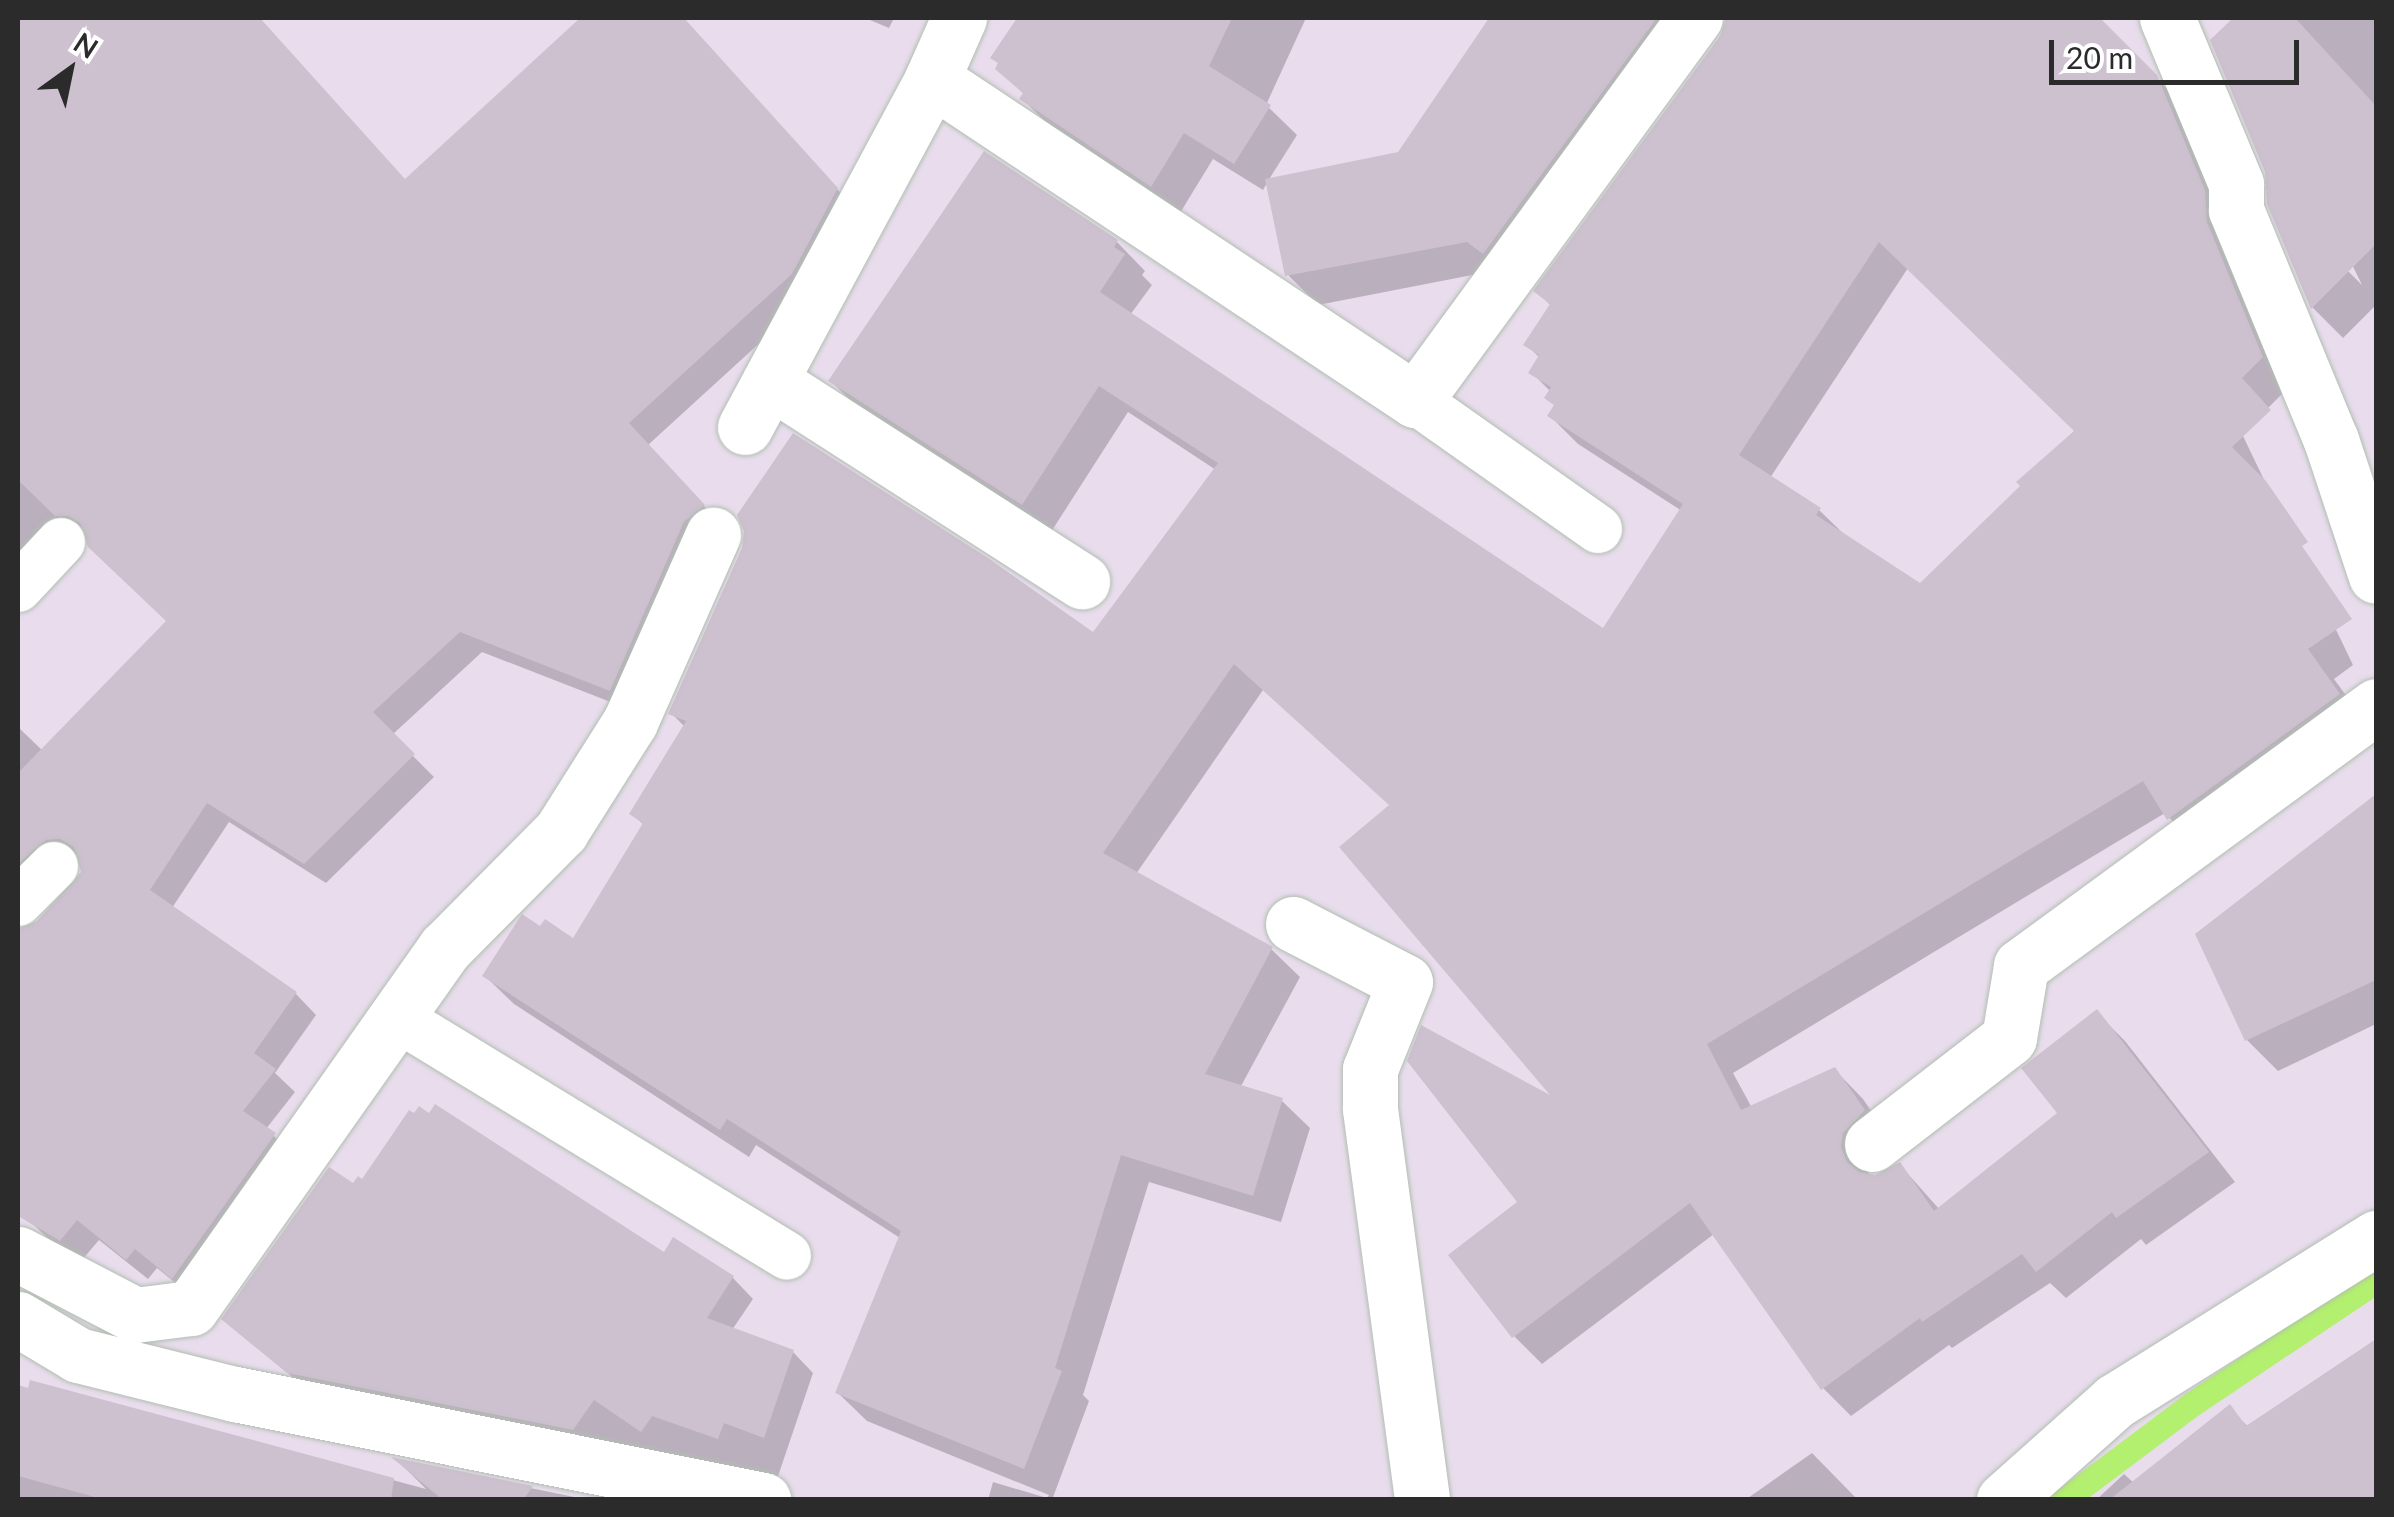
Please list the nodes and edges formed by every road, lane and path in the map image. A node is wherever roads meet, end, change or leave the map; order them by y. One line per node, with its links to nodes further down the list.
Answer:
1 (958, 18): 4 (street)
2 (1695, 18): 5 (street)
3 (2167, 18): 9 (street)
4 (932, 80): 5 (street); 10 (street)
5 (1414, 400): 6 (lane)
6 (1598, 529)
7 (713, 535): 16 (street)
8 (61, 542): 11 (lane)
9 (2376, 576)
10 (1082, 581)
11 (18, 588)
12 (2376, 706): 17 (street)
13 (54, 866): 14 (lane)
14 (18, 902)
15 (1292, 924): 23 (street)
16 (396, 1017): 19 (street); 20 (lane)
17 (1872, 1144)
18 (2376, 1238): 24 (street)
19 (18, 1254)
20 (787, 1256)
21 (18, 1319): 22 (street)
22 (764, 1500)
23 (1422, 1500)
24 (2004, 1500)

